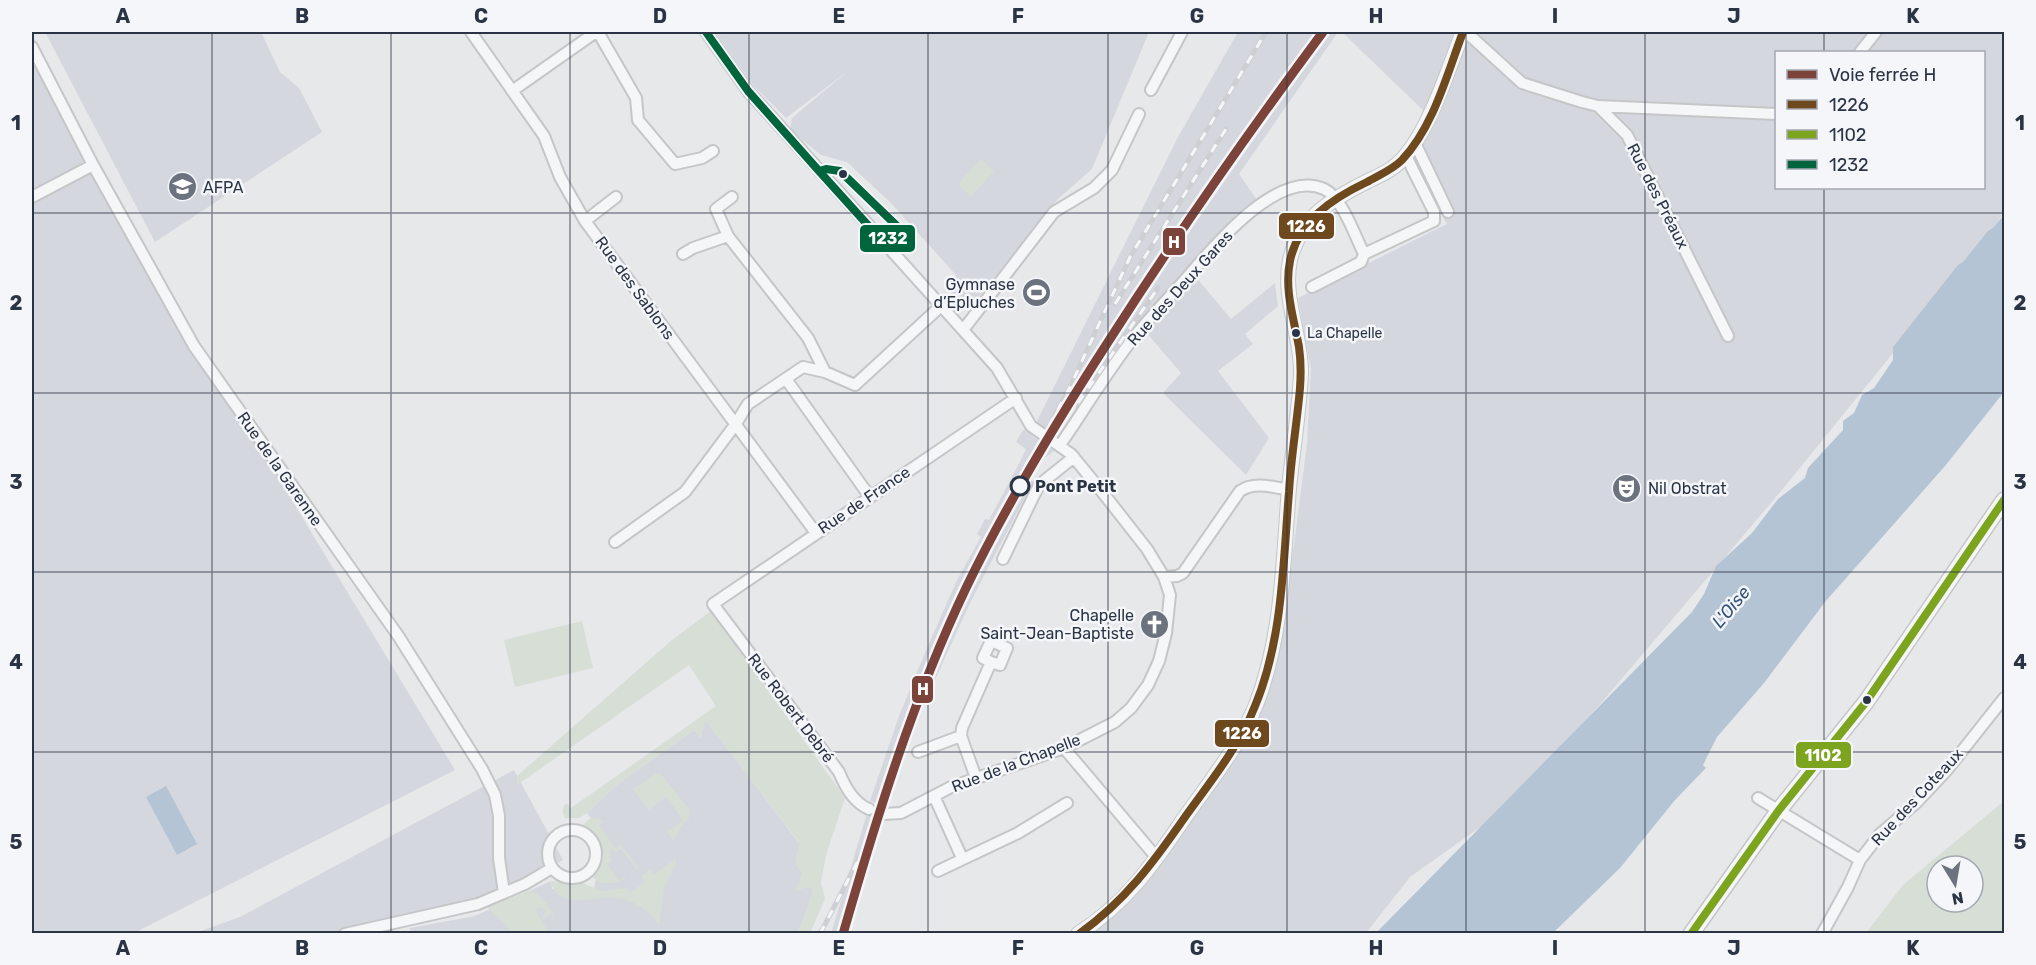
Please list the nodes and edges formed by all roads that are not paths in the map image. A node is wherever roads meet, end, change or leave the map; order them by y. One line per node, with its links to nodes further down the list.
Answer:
1 (471, 32): 10 (street, Rue des Sablons)
2 (595, 32): 10 (street); 15 (street)
3 (706, 32): 28 (street, Rue de la Chapelle)
4 (1182, 32): 9 (street)
5 (1464, 32): 11 (street, Rue des Préaux); 14 (street)
6 (1876, 32): 8 (street)
7 (32, 47): 17 (street, Rue de la Garenne)
8 (1861, 51)
9 (1151, 90)
10 (512, 91): 23 (street, Rue des Sablons)
11 (1598, 106): 13 (street); 30 (street, Rue des Préaux)
12 (1139, 114): 29 (street)
13 (1775, 114)
14 (1415, 143): 16 (street); 22 (street)
15 (713, 151)
16 (1406, 156): 21 (street); 26 (street)
17 (93, 165): 18 (street); 64 (street, Rue de la Garenne)
18 (32, 197)
19 (616, 197): 23 (street)
20 (732, 197): 24 (street)
21 (1336, 197): 26 (street); 35 (street, Rue des Deux Gares); 37 (street)
22 (1448, 212)
23 (585, 221): 34 (street, Rue des Sablons)
24 (728, 236): 25 (street); 31 (street)
25 (683, 254)
26 (1364, 254): 27 (street)
27 (1312, 287)
28 (941, 306): 29 (street, Rue de la Chapelle); 31 (street)
29 (963, 330): 33 (street, Rue de la Chapelle)
30 (1728, 336)
31 (825, 372): 32 (street)
32 (786, 379): 34 (street); 38 (street)
33 (1016, 398): 35 (street, Rue de la Chapelle); 38 (street, Rue de France)
34 (735, 425): 40 (street, Rue des Sablons); 41 (street)
35 (1060, 445): 36 (street, Rue de la Chapelle)
36 (1074, 458): 42 (street); 44 (street, Rue de la Chapelle)
37 (1289, 490): 43 (street, Rue de la Chapelle); 60 (street)
38 (870, 496): 40 (street, Rue de France)
39 (2004, 500): 57 (main road)
40 (816, 533): 46 (street, Rue de France)
41 (615, 542)
42 (1003, 559)
43 (1183, 573): 44 (street); 45 (street, Rue de la Chapelle)
44 (1164, 577): 45 (street, Rue de la Chapelle)
45 (1170, 595): 50 (street, Rue de la Chapelle)
46 (713, 604): 56 (street, Rue Robert Debré)
47 (991, 662): 49 (street)
48 (2004, 698): 61 (street, Rue des Coteaux)
49 (961, 736): 51 (street); 52 (street)
50 (1064, 748): 52 (street, Rue de la Chapelle); 60 (street)
51 (918, 752)
52 (976, 778): 53 (street, Rue de la Chapelle)
53 (934, 796): 58 (street, Rue de la Chapelle); 59 (street)
54 (1758, 798): 57 (street)
55 (1067, 803): 59 (street)
56 (869, 809)
57 (1779, 810): 61 (street); 67 (main road)
58 (884, 814)
59 (962, 858): 63 (street)
60 (1157, 858): 66 (street)
61 (1860, 860): 68 (street, Rue des Coteaux)
62 (552, 868): 62 (street); 64 (street)
63 (938, 871)
64 (504, 893): 65 (street)
65 (345, 933)
66 (1078, 933)
67 (1691, 933)
68 (1822, 933)

